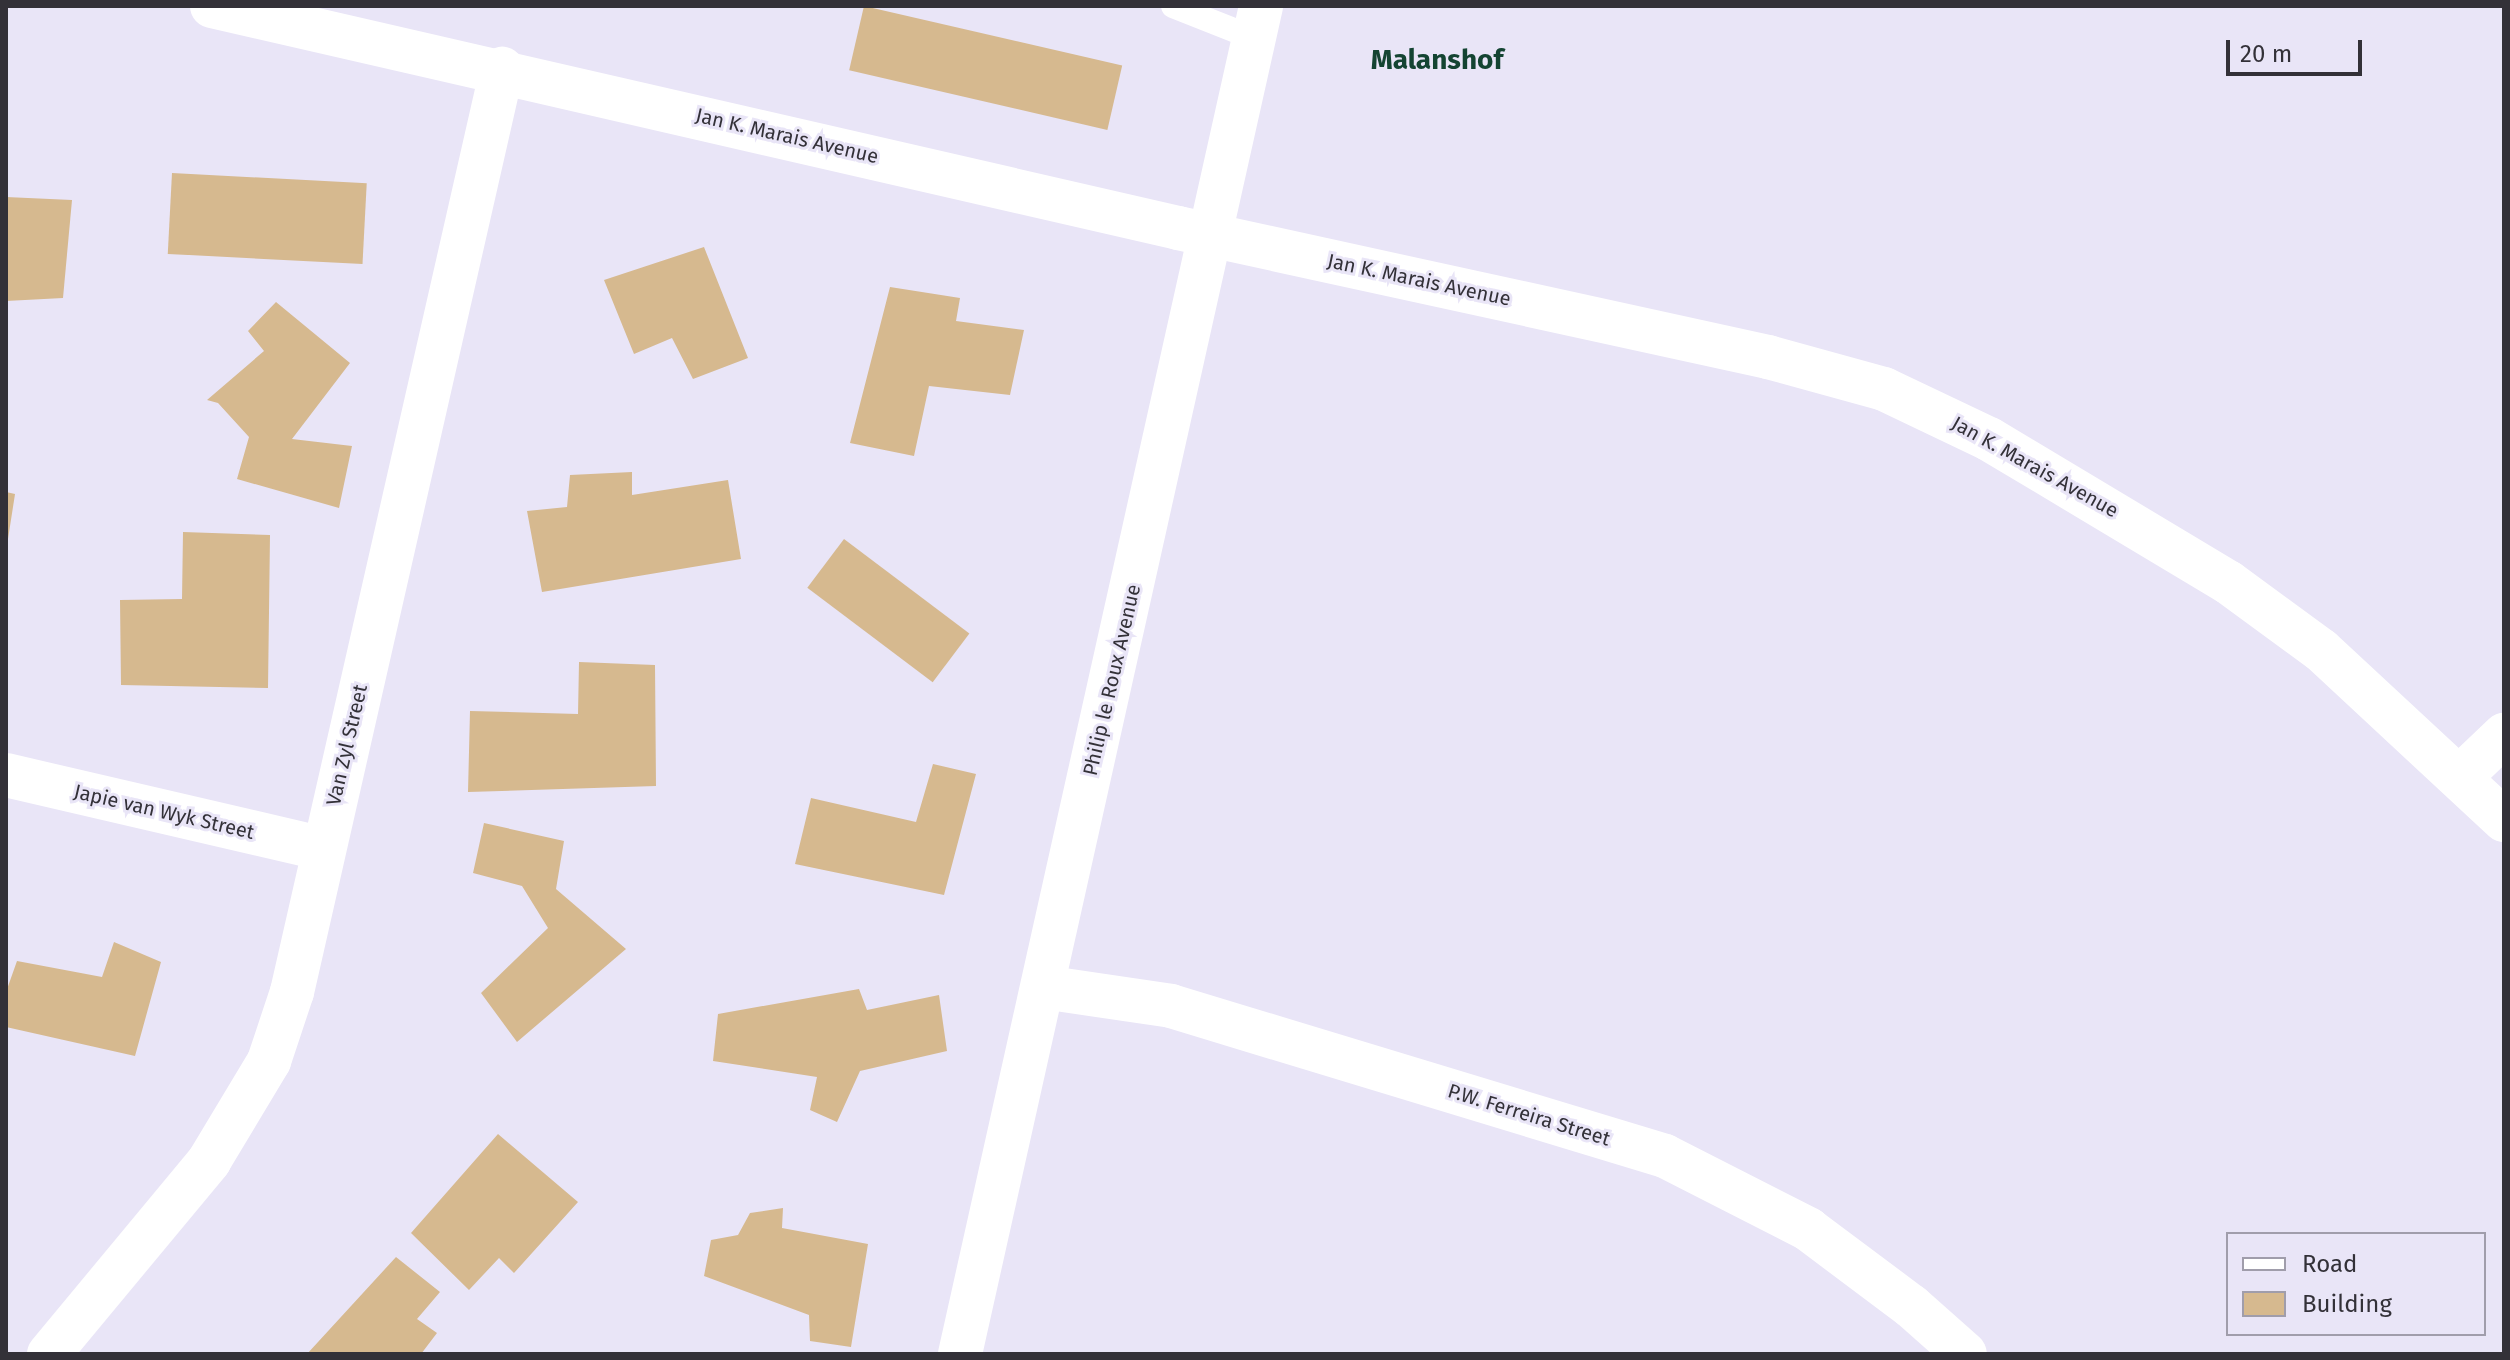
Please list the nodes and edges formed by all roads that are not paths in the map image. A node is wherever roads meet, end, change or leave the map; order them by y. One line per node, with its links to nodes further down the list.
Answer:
1 (212, 6): 4 (street, Jan K. Marais Avenue)
2 (1173, 6): 3 (lane)
3 (1257, 22): 5 (street, Philip le Roux Avenue)
4 (502, 69): 5 (street, Jan K. Marais Avenue); 10 (street, Van Zyl Street)
5 (1210, 235): 8 (street, Jan K. Marais Avenue); 11 (street, Philip le Roux Avenue)
6 (2504, 735): 8 (street)
7 (6, 775): 10 (street, Japie van Wyk Street)
8 (2460, 777): 9 (street, Jan K. Marais Avenue)
9 (2504, 820)
10 (323, 849): 12 (street, Van Zyl Street)
11 (1043, 987): 13 (street, Philip le Roux Avenue); 14 (street, P.W. Ferreira Street)
12 (49, 1354)
13 (960, 1354)
14 (1965, 1354)

